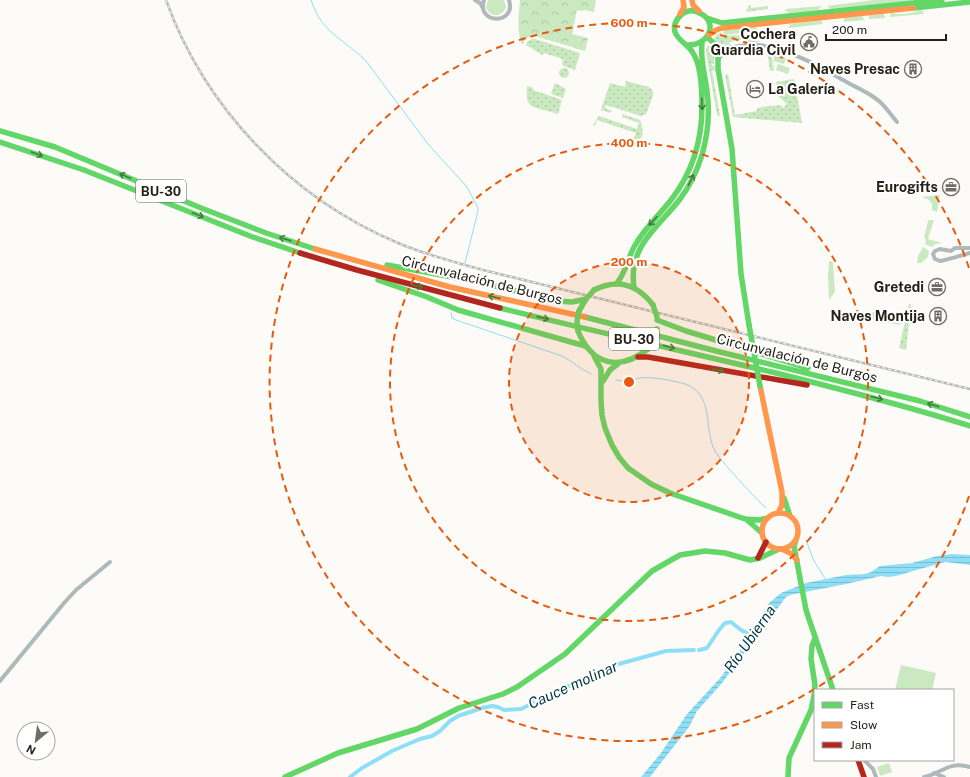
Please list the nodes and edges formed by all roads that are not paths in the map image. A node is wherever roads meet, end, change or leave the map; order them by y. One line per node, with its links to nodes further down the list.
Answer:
1 (475, 0): 8 (street)
2 (484, 0): 8 (street)
3 (509, 0): 8 (street)
4 (683, 0): 11 (main road)
5 (692, 0): 9 (main road)
6 (942, 0): 10 (main road)
7 (970, 2): 12 (main road)
8 (483, 8)
9 (701, 13): 10 (main road); 11 (main road)
10 (706, 17): 12 (main road)
11 (677, 20): 14 (main road)
12 (708, 36): 13 (main road); 15 (main road)
13 (702, 43): 14 (main road); 28 (main road, one-way to 13)
14 (687, 45): 27 (main road, one-way to 27)
15 (717, 46): 16 (street); 17 (main road)
16 (729, 48): 17 (street); 18 (street)
17 (718, 61): 40 (main road, bridge)
18 (897, 122)
19 (0, 131): 22 (main road, Circunvalación de Burgos / BU-30, one-way to 19)
20 (0, 142): 25 (main road, Circunvalación de Burgos / BU-30, one-way to 25)
21 (970, 248): 23 (street)
22 (322, 251): 29 (main road); 36 (main road, Circunvalación de Burgos / BU-30, one-way to 22)
23 (951, 251): 26 (street); 26 (street)
24 (970, 253): 26 (street)
25 (298, 254): 31 (main road); 37 (main road, Circunvalación de Burgos / BU-30, one-way to 37)
26 (952, 257)
27 (616, 283): 28 (main road); 29 (main road, bridge)
28 (634, 287): 30 (main road, bridge)
29 (586, 298): 31 (main road, bridge)
30 (657, 319): 33 (main road, bridge); 36 (main road)
31 (585, 346): 32 (main road)
32 (594, 356): 34 (main road); 35 (main road)
33 (638, 357): 34 (main road); 37 (main road, one-way to 37)
34 (618, 363): 35 (main road)
35 (601, 385): 44 (main road)
36 (869, 388): 38 (main road, Circunvalación de Burgos / BU-30, one-way to 36)
37 (863, 394): 39 (main road, Circunvalación de Burgos / BU-30, one-way to 39)
38 (970, 417)
39 (970, 426)
40 (782, 492): 41 (main road); 42 (main road)
41 (778, 513): 42 (main road); 43 (main road)
42 (790, 516): 46 (main road)
43 (768, 518): 44 (main road); 45 (main road)
44 (745, 519): 45 (main road)
45 (762, 533): 47 (main road)
46 (796, 540): 48 (main road); 50 (main road)
47 (766, 542): 48 (main road); 49 (main road)
48 (781, 549): 49 (main road); 50 (main road)
49 (757, 558): 61 (main road)
50 (797, 561): 52 (main road)
51 (110, 562): 53 (street)
52 (815, 637): 54 (main road); 55 (main road)
53 (0, 681)
54 (815, 689)
55 (833, 689)
56 (814, 696): 62 (main road)
57 (858, 761): 63 (main road)
58 (865, 761): 64 (street)
59 (970, 767): 60 (street)
60 (934, 774): 65 (street); 66 (street)
61 (284, 777)
62 (788, 777)
63 (864, 777)
64 (876, 777)
65 (924, 777)
66 (944, 777)

